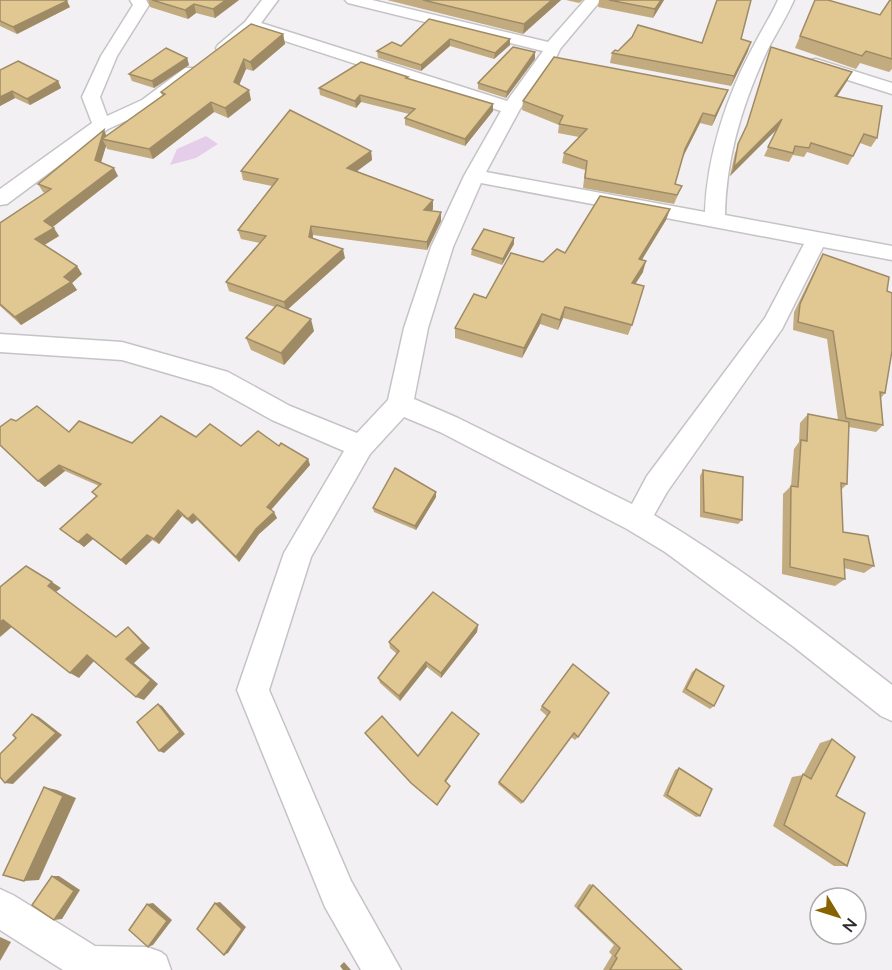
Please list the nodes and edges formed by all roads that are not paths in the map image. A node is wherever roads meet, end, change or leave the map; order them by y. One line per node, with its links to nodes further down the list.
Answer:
1 (138, 0): 13 (street)
2 (270, 0): 6 (street)
3 (353, 0): 9 (street)
4 (592, 0): 9 (street)
5 (786, 0): 7 (street)
6 (251, 25): 12 (street); 13 (street)
7 (762, 45): 8 (street); 16 (street)
8 (783, 53)
9 (553, 55): 12 (street)
10 (805, 60): 11 (street)
11 (892, 90)
12 (511, 108): 14 (street)
13 (102, 124): 15 (street)
14 (474, 176): 16 (street); 20 (street)
15 (0, 199)
16 (715, 222): 17 (street)
17 (817, 239): 18 (street); 22 (street)
18 (892, 253)
19 (0, 343): 21 (street)
20 (400, 404): 21 (street); 22 (street)
21 (361, 446): 26 (street)
22 (637, 520): 23 (street)
23 (892, 705)
24 (0, 908): 25 (street)
25 (152, 970)
26 (382, 970)

